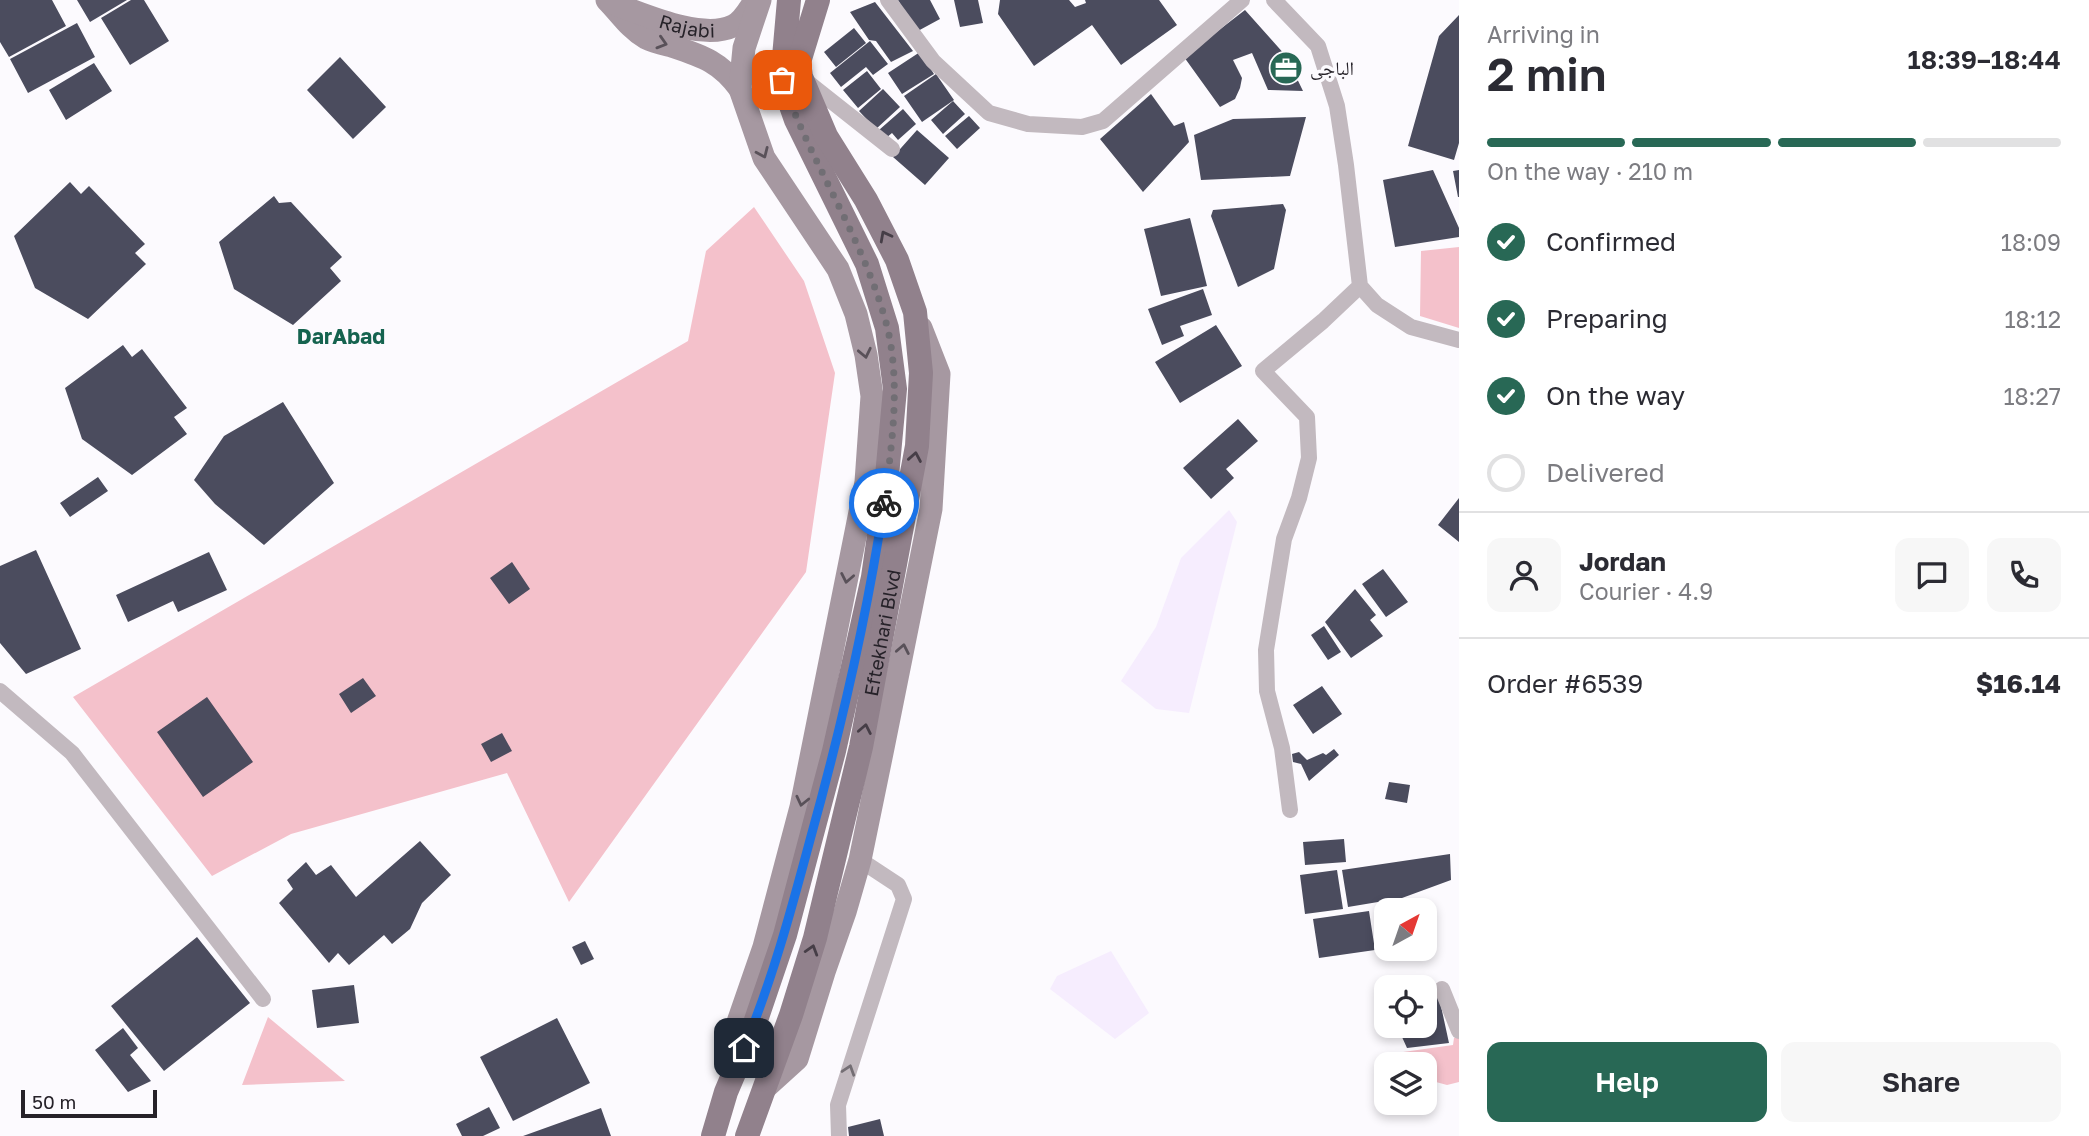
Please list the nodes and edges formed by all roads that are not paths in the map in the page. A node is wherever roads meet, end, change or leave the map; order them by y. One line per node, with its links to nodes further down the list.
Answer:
1 (758, 0): 7 (main road, Rajabi); 10 (main road)
2 (789, 0): 20 (main road)
3 (831, 0): 8 (street)
4 (888, 0): 5 (street)
5 (1242, 0)
6 (1273, 0): 12 (street)
7 (608, 1): 10 (main road, Rajabi, one-way to 10)
8 (814, 9): 9 (main road, Eftekhari Blvd)
9 (801, 77): 11 (street); 13 (main road, Eftekhari Blvd, one-way to 9)
10 (740, 89): 24 (main road, one-way to 24)
11 (892, 149)
12 (1360, 286): 14 (street); 16 (street)
13 (915, 312): 17 (main road, one-way to 13); 21 (main road, Eftekhari Blvd, one-way to 13)
14 (1459, 340)
15 (0, 691): 19 (street)
16 (1290, 810)
17 (860, 860): 23 (main road); 27 (street, one-way to 17)
18 (1442, 989): 22 (street)
19 (263, 999)
20 (762, 1004): 21 (main road); 24 (main road)
21 (791, 1015): 23 (main road, Eftekhari Blvd)
22 (1459, 1031)
23 (765, 1088): 26 (main road, Eftekhari Blvd)
24 (726, 1093): 25 (main road)
25 (713, 1136)
26 (747, 1136)
27 (839, 1136)

